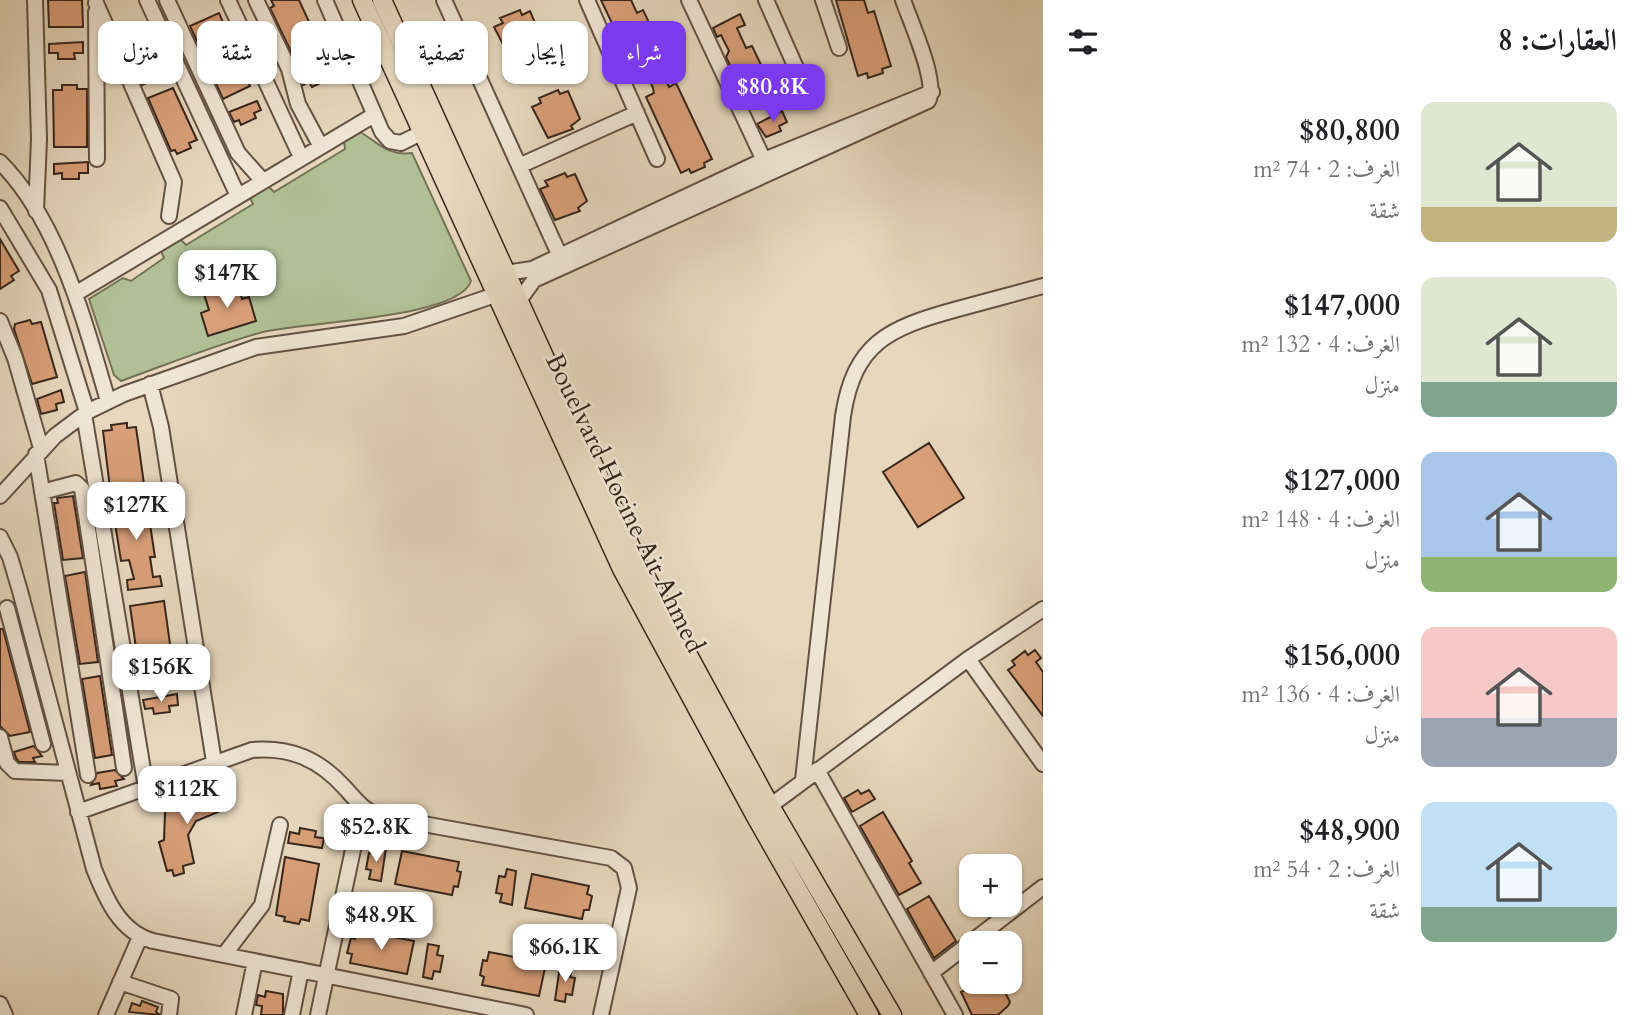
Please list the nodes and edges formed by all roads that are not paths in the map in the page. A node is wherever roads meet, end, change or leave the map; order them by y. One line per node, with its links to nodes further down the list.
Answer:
1 (36, 0): 22 (street)
2 (146, 0): 31 (street)
3 (167, 0): 30 (street)
4 (228, 0): 23 (street)
5 (256, 0): 21 (street)
6 (325, 0): 19 (street)
7 (362, 0): 20 (main road, Bouelvard Hocine Ait Ahmed)
8 (382, 0): 36 (main road)
9 (444, 0): 27 (street)
10 (587, 0): 18 (street)
11 (689, 0): 28 (street)
12 (766, 0): 17 (street)
13 (823, 0): 16 (street)
14 (903, 0): 28 (street)
15 (96, 2): 24 (street); 34 (street)
16 (839, 48)
17 (808, 95)
18 (637, 113): 25 (street); 27 (street)
19 (374, 115): 20 (street); 21 (street)
20 (421, 133): 39 (main road, Bouelvard Hocine Ait Ahmed)
21 (320, 145): 23 (street)
22 (38, 156): 29 (street); 33 (street)
23 (301, 157): 30 (street)
24 (97, 159)
25 (657, 159)
26 (0, 162): 29 (street)
27 (519, 166): 35 (street)
28 (766, 166): 35 (street)
29 (7, 175): 33 (street)
30 (263, 181): 31 (street)
31 (238, 196): 38 (street)
32 (0, 208): 44 (street)
33 (36, 212): 38 (street)
34 (169, 216)
35 (562, 261): 36 (street); 40 (street)
36 (505, 273): 40 (main road)
37 (1043, 286): 61 (street)
38 (75, 294): 43 (street)
39 (495, 295): 42 (street); 84 (main road, Bouelvard Hocine Ait Ahmed)
40 (518, 302): 63 (main road)
41 (0, 321): 45 (street)
42 (150, 384): 43 (street); 55 (street)
43 (108, 401): 44 (street)
44 (86, 413): 45 (street); 62 (street)
45 (39, 451): 46 (street); 47 (street)
46 (42, 492): 57 (street); 60 (street)
47 (0, 496)
48 (0, 537): 49 (street)
49 (23, 603): 50 (street); 59 (street)
50 (3, 609): 54 (street)
51 (1041, 614): 52 (street)
52 (968, 659): 56 (street); 58 (street)
53 (0, 737): 59 (street)
54 (43, 744)
55 (214, 762): 62 (street); 64 (street)
56 (1043, 764)
57 (124, 768)
58 (817, 770): 61 (street); 72 (street)
59 (68, 773): 65 (street)
60 (88, 775)
61 (803, 780): 63 (street)
62 (146, 788): 65 (street)
63 (770, 806): 85 (main road)
64 (362, 807): 73 (street); 83 (street)
65 (78, 812): 68 (street)
66 (280, 825): 69 (street)
67 (1043, 887): 72 (street)
68 (140, 937): 69 (street); 74 (street)
69 (224, 955): 70 (street)
70 (255, 961): 71 (street); 79 (street)
71 (301, 970): 73 (street); 80 (street)
72 (930, 973): 86 (street)
73 (326, 975): 81 (street); 82 (street)
74 (120, 982): 77 (street); 78 (street)
75 (0, 1004): 76 (street)
76 (5, 1015)
77 (106, 1015)
78 (169, 1015)
79 (244, 1015)
80 (292, 1015)
81 (318, 1015)
82 (526, 1015)
83 (601, 1015)
84 (869, 1015)
85 (892, 1015)
86 (955, 1015)

